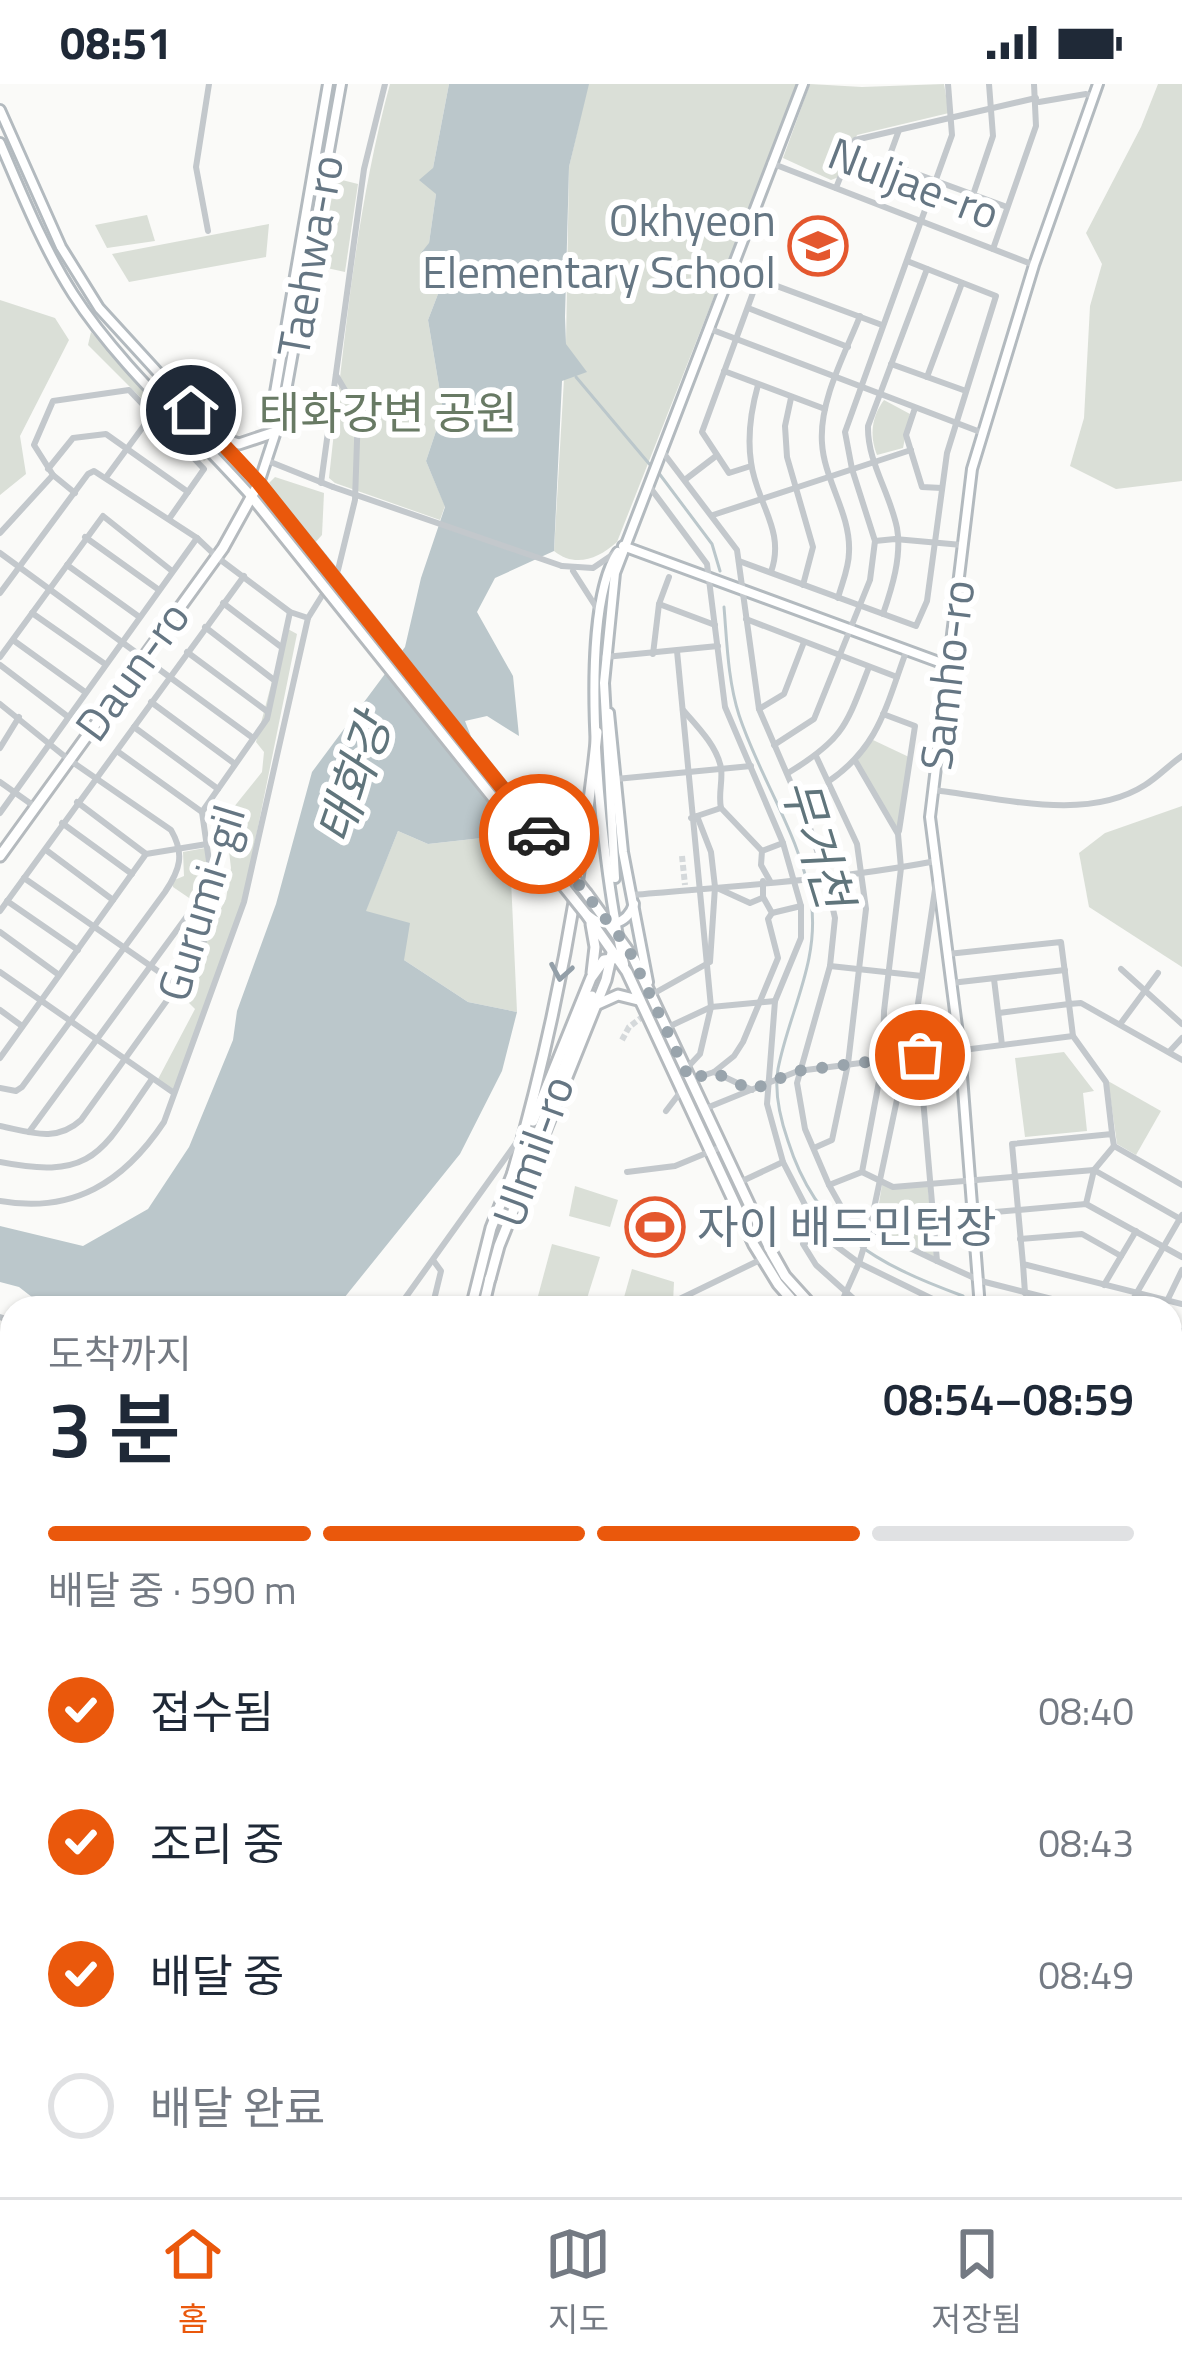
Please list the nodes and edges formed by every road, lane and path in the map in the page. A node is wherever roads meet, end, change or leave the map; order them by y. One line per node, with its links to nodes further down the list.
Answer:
1 (209, 84): 24 (street)
2 (328, 84): 50 (main road, Taehwa-ro)
3 (341, 84): 50 (main road, Taehwa-ro)
4 (385, 84): 38 (street)
5 (802, 84): 18 (main road)
6 (948, 84): 14 (street)
7 (989, 84): 12 (street)
8 (1034, 84): 11 (street)
9 (1098, 84): 10 (main road, Samho-ro)
10 (1094, 97): 11 (street); 27 (main road, Samho-ro)
11 (1036, 100): 12 (street); 22 (street)
12 (992, 107): 14 (street); 21 (street)
13 (0, 110): 15 (main road)
14 (953, 118): 16 (street); 19 (street)
15 (3, 127): 52 (main road)
16 (899, 130): 19 (street); 20 (street)
17 (0, 143): 72 (main road)
18 (771, 163): 20 (street, Nuljae-ro); 33 (main road)
19 (935, 181): 21 (street); 23 (street)
20 (836, 188): 23 (street, Nuljae-ro)
21 (973, 195): 22 (street)
22 (1007, 208): 25 (street)
23 (922, 221): 25 (street, Nuljae-ro); 26 (street)
24 (208, 231)
25 (993, 249): 27 (street, Nuljae-ro)
26 (907, 261): 28 (street); 32 (street)
27 (1034, 265): 51 (main road, Samho-ro)
28 (927, 269): 29 (street); 36 (street)
29 (962, 283): 39 (street); 43 (street)
30 (748, 308): 31 (street); 34 (street); 35 (street)
31 (860, 316): 32 (street); 35 (street)
32 (882, 325): 42 (street)
33 (710, 329): 34 (street); 55 (main road)
34 (736, 339): 37 (street); 40 (street)
35 (848, 346): 40 (street)
36 (891, 364): 39 (street); 44 (street)
37 (724, 371): 41 (street); 56 (street)
38 (336, 375): 66 (street); 112 (street, Gurumi-gil)
39 (927, 377): 43 (street)
40 (837, 378): 42 (street); 47 (street)
41 (758, 385): 45 (street); 59 (street)
42 (859, 387): 44 (street); 60 (street)
43 (966, 391): 49 (street)
44 (880, 394): 46 (street); 57 (street)
45 (791, 398): 47 (street); 68 (street)
46 (915, 408): 49 (street); 54 (street)
47 (826, 409): 63 (street)
48 (152, 414): 53 (street); 61 (street); 70 (street)
49 (955, 424): 51 (street); 69 (street)
50 (275, 429): 52 (main road); 58 (main road, Taehwa-ro)
51 (982, 433): 83 (main road, Samho-ro)
52 (216, 437): 65 (main road)
53 (128, 447): 61 (street); 62 (street); 70 (street)
54 (910, 450): 57 (street); 69 (street)
55 (662, 451): 64 (street); 67 (main road)
56 (716, 456): 59 (street); 64 (street)
57 (875, 462): 60 (street); 80 (street)
58 (267, 464): 65 (main road, Taehwa-ro); 66 (street); 73 (main road)
59 (751, 466): 74 (street)
60 (852, 469): 63 (street); 81 (street)
61 (51, 472): 71 (street); 77 (street)
62 (107, 476): 71 (street); 76 (street)
63 (830, 476): 68 (street); 104 (street)
64 (685, 480): 75 (street)
65 (259, 483): 72 (main road, Daun-ro); 73 (main road)
66 (321, 483): 90 (street, bridge)
67 (650, 484): 84 (main road); 97 (street)
68 (796, 487): 74 (street); 99 (street)
69 (942, 488): 82 (street)
70 (188, 492): 76 (street)
71 (75, 493): 89 (street)
72 (252, 496): 86 (main road, Daun-ro); 205 (main road, bridge)
73 (271, 499): 196 (main road, bridge)
74 (762, 499): 75 (street); 94 (street)
75 (713, 515): 87 (street)
76 (170, 519): 79 (street)
77 (0, 533)
78 (86, 537): 88 (street); 93 (street); 102 (street)
79 (197, 538): 86 (street); 93 (street)
80 (898, 539): 81 (street); 82 (street); 110 (street)
81 (875, 541): 107 (street)
82 (935, 543): 83 (street); 110 (street)
83 (962, 545): 132 (main road, Samho-ro)
84 (622, 546): 91 (street); 92 (main road); 97 (main road); 98 (main road)
85 (0, 553): 89 (street)
86 (217, 556): 95 (street); 129 (main road, Daun-ro)
87 (739, 561): 94 (street); 101 (street)
88 (67, 565): 100 (street); 111 (street)
89 (20, 567): 100 (street); 103 (street)
90 (566, 567): 91 (street); 114 (street)
91 (593, 568): 92 (street)
92 (608, 569): 98 (street); 114 (main road)
93 (172, 571): 102 (street)
94 (770, 573): 99 (street)
95 (244, 576): 105 (street); 108 (street)
96 (669, 577): 106 (street)
97 (711, 578): 101 (main road); 115 (street)
98 (613, 585): 128 (main road)
99 (803, 585): 104 (street)
100 (49, 589): 109 (street); 119 (street)
101 (740, 589): 113 (street); 117 (main road)
102 (158, 590): 111 (street)
103 (0, 593)
104 (838, 598): 107 (street)
105 (223, 603): 116 (street); 121 (street)
106 (659, 604): 115 (street); 126 (street)
107 (862, 607): 110 (street); 117 (street)
108 (290, 611): 112 (street); 121 (street)
109 (32, 613): 118 (street); 131 (street)
110 (883, 614)
111 (139, 616): 119 (street)
112 (308, 618): 268 (street, Gurumi-gil)
113 (746, 620): 120 (street); 141 (street)
114 (599, 621): 147 (main road)
115 (716, 626): 122 (street)
116 (205, 627): 124 (street); 136 (street)
117 (850, 630): 125 (main road); 127 (street)
118 (13, 640): 130 (street); 137 (street)
119 (120, 642): 129 (street); 131 (street)
120 (804, 642): 127 (street); 141 (street)
121 (280, 646): 136 (street)
122 (718, 646): 123 (street); 158 (street)
123 (677, 651): 126 (street); 140 (street)
124 (187, 652): 134 (street); 142 (street)
125 (906, 652): 132 (main road); 135 (street)
126 (652, 654): 128 (street)
127 (840, 656): 133 (street); 150 (street)
128 (605, 657): 163 (main road); 191 (main road)
129 (143, 658): 134 (street); 155 (main road, Daun-ro)
130 (0, 661): 144 (street)
131 (105, 664): 137 (street)
132 (947, 665): 167 (main road, Samho-ro)
133 (869, 667): 135 (street); 153 (street)
134 (167, 677): 138 (street); 148 (street)
135 (897, 677): 143 (street)
136 (274, 680): 142 (street)
137 (85, 692): 144 (street)
138 (150, 702): 146 (street); 157 (street)
139 (0, 704): 145 (street)
140 (681, 709): 159 (street); 160 (street)
141 (759, 709): 150 (street)
142 (268, 712): 148 (street)
143 (883, 714): 156 (street); 176 (street)
144 (67, 716): 149 (street)
145 (19, 717): 149 (street); 151 (street)
146 (133, 726): 152 (street); 166 (street)
147 (597, 732): 191 (main road); 274 (main road, one-way to 274)
148 (253, 738): 157 (street)
149 (47, 744): 155 (street); 168 (street)
150 (774, 745): 161 (street)
151 (0, 748)
152 (116, 750): 162 (street); 172 (street)
153 (816, 756): 161 (street); 164 (street)
154 (1182, 757): 167 (street)
155 (68, 759): 162 (street); 170 (main road, Daun-ro)
156 (856, 762): 164 (street); 176 (street)
157 (235, 764): 166 (street)
158 (751, 766): 159 (street); 177 (street)
159 (721, 769): 160 (street); 171 (street)
160 (687, 772): 163 (street); 174 (street)
161 (788, 773): 190 (street)
162 (95, 779): 169 (street); 179 (street)
163 (616, 779): 200 (main road)
164 (829, 781): 188 (street)
165 (0, 782): 168 (street)
166 (218, 789): 172 (street)
167 (933, 790): 184 (main road, Samho-ro)
168 (16, 791): 170 (street); 173 (street)
169 (77, 802): 175 (street); 182 (street)
170 (34, 806): 183 (main road, Daun-ro)
171 (721, 808): 174 (street); 181 (street)
172 (202, 812): 178 (street)
173 (0, 814)
174 (694, 817): 194 (street); 195 (street)
175 (62, 823): 180 (street); 187 (street)
176 (898, 834): 185 (street)
177 (783, 843): 181 (street); 193 (street)
178 (207, 844): 179 (street); 197 (street)
179 (181, 847): 182 (street); 211 (street)
180 (46, 850): 189 (street); 199 (street)
181 (762, 851): 192 (street)
182 (146, 854): 187 (street)
183 (0, 856)
184 (936, 861): 185 (street); 186 (main road, Samho-ro)
185 (901, 868): 188 (street); 224 (street)
186 (938, 873): 208 (main road, Samho-ro); 209 (street)
187 (132, 874): 199 (street)
188 (862, 874): 190 (street); 220 (street)
189 (24, 878): 201 (street); 207 (street)
190 (826, 879): 193 (street); 219 (street)
191 (613, 881): 196 (main road); 206 (main road)
192 (766, 881): 193 (street); 194 (street); 198 (street)
193 (794, 881): 202 (street)
194 (715, 887): 195 (street); 198 (street); 217 (street)
195 (698, 889): 200 (street); 217 (street)
196 (587, 894): 206 (main road)
197 (203, 896): 218 (street); 232 (street)
198 (763, 897): 204 (street)
199 (113, 899): 207 (street)
200 (633, 899): 206 (main road); 234 (main road)
201 (7, 901): 203 (street); 212 (street)
202 (801, 906): 204 (street); 213 (street)
203 (0, 911)
204 (772, 913): 216 (street)
205 (586, 914): 206 (main road); 215 (main road); 229 (main road)
206 (611, 924): 215 (main road); 223 (main road)
207 (96, 927): 211 (street); 212 (street)
208 (944, 928): 209 (street); 214 (main road, Samho-ro)
209 (929, 931): 228 (street)
210 (0, 932): 227 (street)
211 (125, 947): 218 (street); 243 (street)
212 (79, 950): 227 (street)
213 (796, 951): 216 (street); 236 (street)
214 (948, 954): 222 (street); 231 (main road, Samho-ro)
215 (616, 955): 223 (main road); 229 (main road); 237 (main road, Ulmil-ro)
216 (778, 958): 238 (street)
217 (706, 964): 234 (street); 240 (street)
218 (152, 965): 232 (street); 250 (street)
219 (830, 966): 220 (street); 261 (street)
220 (857, 969): 224 (street); 260 (street)
221 (1121, 969): 233 (street)
222 (1065, 970): 230 (street); 239 (street)
223 (633, 971): 234 (main road)
224 (887, 972): 228 (street); 258 (street)
225 (0, 973): 235 (street)
226 (1158, 973): 233 (street)
227 (59, 975): 235 (street)
228 (922, 976): 255 (street)
229 (591, 978): 283 (main road)
230 (994, 979): 231 (street); 242 (street)
231 (951, 983): 252 (main road, Samho-ro)
232 (178, 985): 257 (street)
233 (1144, 992): 244 (street); 245 (street)
234 (646, 999): 237 (main road); 247 (main road); 266 (main road)
235 (41, 1000): 243 (street); 246 (street)
236 (776, 1001): 238 (street); 281 (street)
237 (593, 1002): 317 (main road, Ulmil-ro)
238 (758, 1003): 240 (street); 262 (street)
239 (1069, 1004): 242 (street); 244 (street); 248 (street)
240 (711, 1007): 247 (street); 263 (street)
241 (0, 1010): 246 (street)
242 (999, 1013): 251 (street)
243 (70, 1021): 250 (street); 265 (street)
244 (1121, 1023): 254 (street)
245 (1182, 1024)
246 (22, 1026): 253 (street)
247 (666, 1028): 263 (main road)
248 (1073, 1036): 251 (street); 276 (street)
249 (1182, 1038): 254 (street)
250 (97, 1039): 257 (street); 275 (street)
251 (1002, 1045): 252 (street)
252 (960, 1050): 255 (street); 287 (main road, Samho-ro)
253 (2, 1052)
254 (1169, 1052): 259 (street)
255 (920, 1055): 256 (street); 269 (street)
256 (906, 1057): 258 (street); 270 (street)
257 (124, 1058): 264 (street); 275 (street)
258 (884, 1060): 260 (street); 285 (street)
259 (1182, 1060)
260 (848, 1064): 261 (street); 278 (street)
261 (797, 1071): 267 (street, bridge); 278 (street)
262 (713, 1072): 263 (street); 267 (street)
263 (688, 1075): 271 (main road)
264 (153, 1078): 268 (street); 280 (street)
265 (0, 1088)
266 (682, 1090): 272 (street); 279 (main road)
267 (752, 1090): 271 (street)
268 (174, 1093): 293 (street, Gurumi-gil)
269 (923, 1094): 270 (street); 290 (street)
270 (898, 1096): 288 (street)
271 (704, 1109): 279 (main road)
272 (666, 1111)
273 (0, 1126): 275 (street)
274 (525, 1131): 283 (main road); 305 (street)
275 (29, 1132)
276 (1112, 1135): 277 (street); 286 (street)
277 (1114, 1146): 282 (street); 292 (street)
278 (812, 1148): 291 (street)
279 (716, 1149): 284 (street); 289 (main road); 304 (main road)
280 (0, 1162)
281 (784, 1162): 289 (street); 299 (street)
282 (1094, 1170): 286 (street); 294 (street); 297 (street)
283 (513, 1172): 316 (main road, Ulmil-ro)
284 (627, 1172)
285 (862, 1172): 288 (street); 291 (street)
286 (1015, 1177): 287 (street); 295 (street)
287 (970, 1180): 290 (street); 296 (main road, Samho-ro)
288 (880, 1181): 290 (street); 307 (street, bridge)
289 (738, 1183): 320 (main road)
290 (931, 1184): 306 (street)
291 (829, 1185): 306 (street)
292 (1182, 1185)
293 (0, 1201)
294 (1087, 1204): 295 (street); 298 (street)
295 (1018, 1210): 296 (street); 300 (street)
296 (972, 1214): 309 (main road, Samho-ro)
297 (1181, 1218): 301 (street)
298 (1136, 1231): 301 (street); 302 (street)
299 (820, 1234): 307 (street); 313 (street)
300 (1020, 1239): 302 (street); 308 (street)
301 (1164, 1247): 303 (street); 312 (street)
302 (1121, 1256): 310 (street)
303 (1182, 1257)
304 (763, 1259): 318 (street); 319 (main road)
305 (433, 1260): 314 (street); 315 (street)
306 (937, 1262): 309 (street)
307 (860, 1263): 313 (street); 322 (street)
308 (1023, 1264): 310 (street); 311 (street)
309 (978, 1282): 311 (street); 323 (main road, Samho-ro)
310 (1104, 1285): 312 (street)
311 (1025, 1293): 324 (street)
312 (1137, 1293): 325 (street); 326 (street)
313 (845, 1294): 321 (street)
314 (407, 1296)
315 (435, 1296)
316 (474, 1296)
317 (486, 1296)
318 (686, 1296)
319 (790, 1296)
320 (804, 1296)
321 (848, 1296)
322 (919, 1296)
323 (979, 1296)
324 (1037, 1296)
325 (1135, 1296)
326 (1150, 1296)

